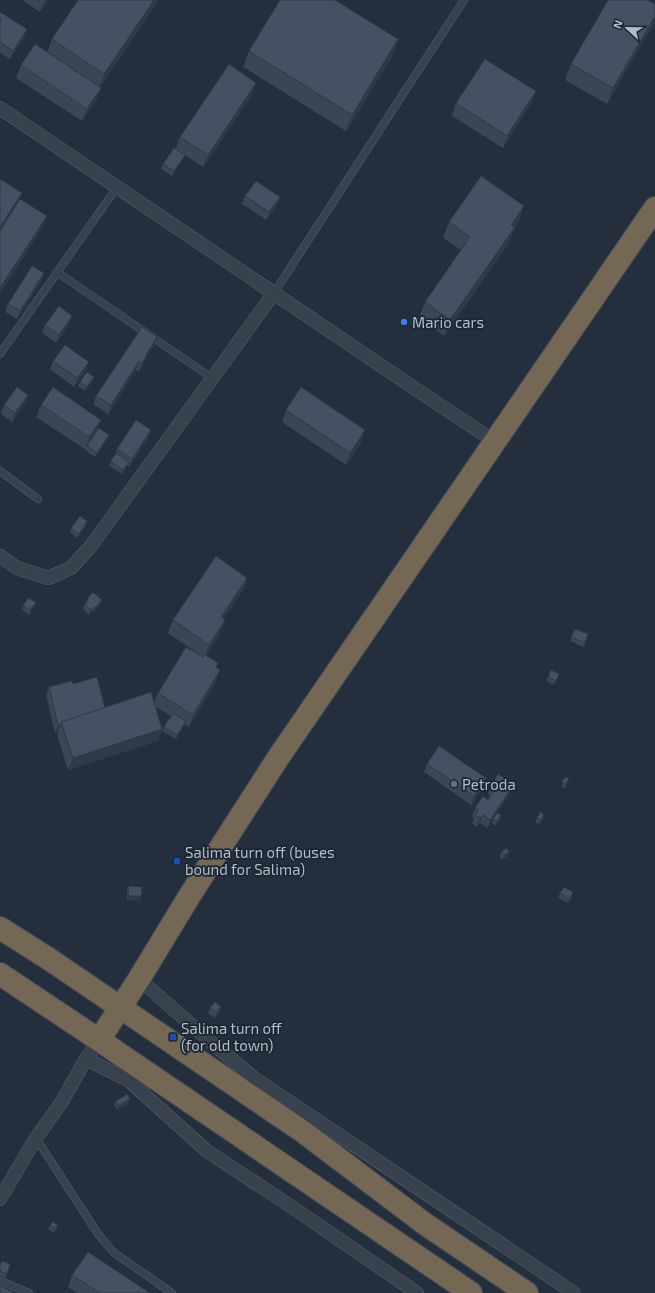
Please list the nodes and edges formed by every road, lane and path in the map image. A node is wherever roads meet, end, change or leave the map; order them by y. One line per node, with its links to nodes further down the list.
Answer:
1 (464, 0): 6 (lane)
2 (0, 108): 3 (street)
3 (117, 187): 5 (lane); 6 (street)
4 (655, 208): 9 (highway)
5 (57, 272): 7 (lane); 8 (lane)
6 (274, 293): 8 (street); 9 (street)
7 (0, 354)
8 (212, 378): 12 (street)
9 (494, 441): 15 (highway)
10 (0, 471): 11 (lane)
11 (38, 499)
12 (0, 556)
13 (0, 928): 16 (highway)
14 (0, 974): 17 (highway)
15 (140, 979): 16 (highway); 27 (street)
16 (121, 1008): 17 (highway); 26 (highway)
17 (99, 1040): 18 (street); 25 (highway)
18 (86, 1059): 19 (street); 24 (street)
19 (36, 1138): 20 (street); 23 (lane)
20 (0, 1199)
21 (0, 1281): 22 (lane)
22 (29, 1293)
23 (172, 1293)
24 (417, 1293)
25 (471, 1293)
26 (527, 1293)
27 (574, 1293)

